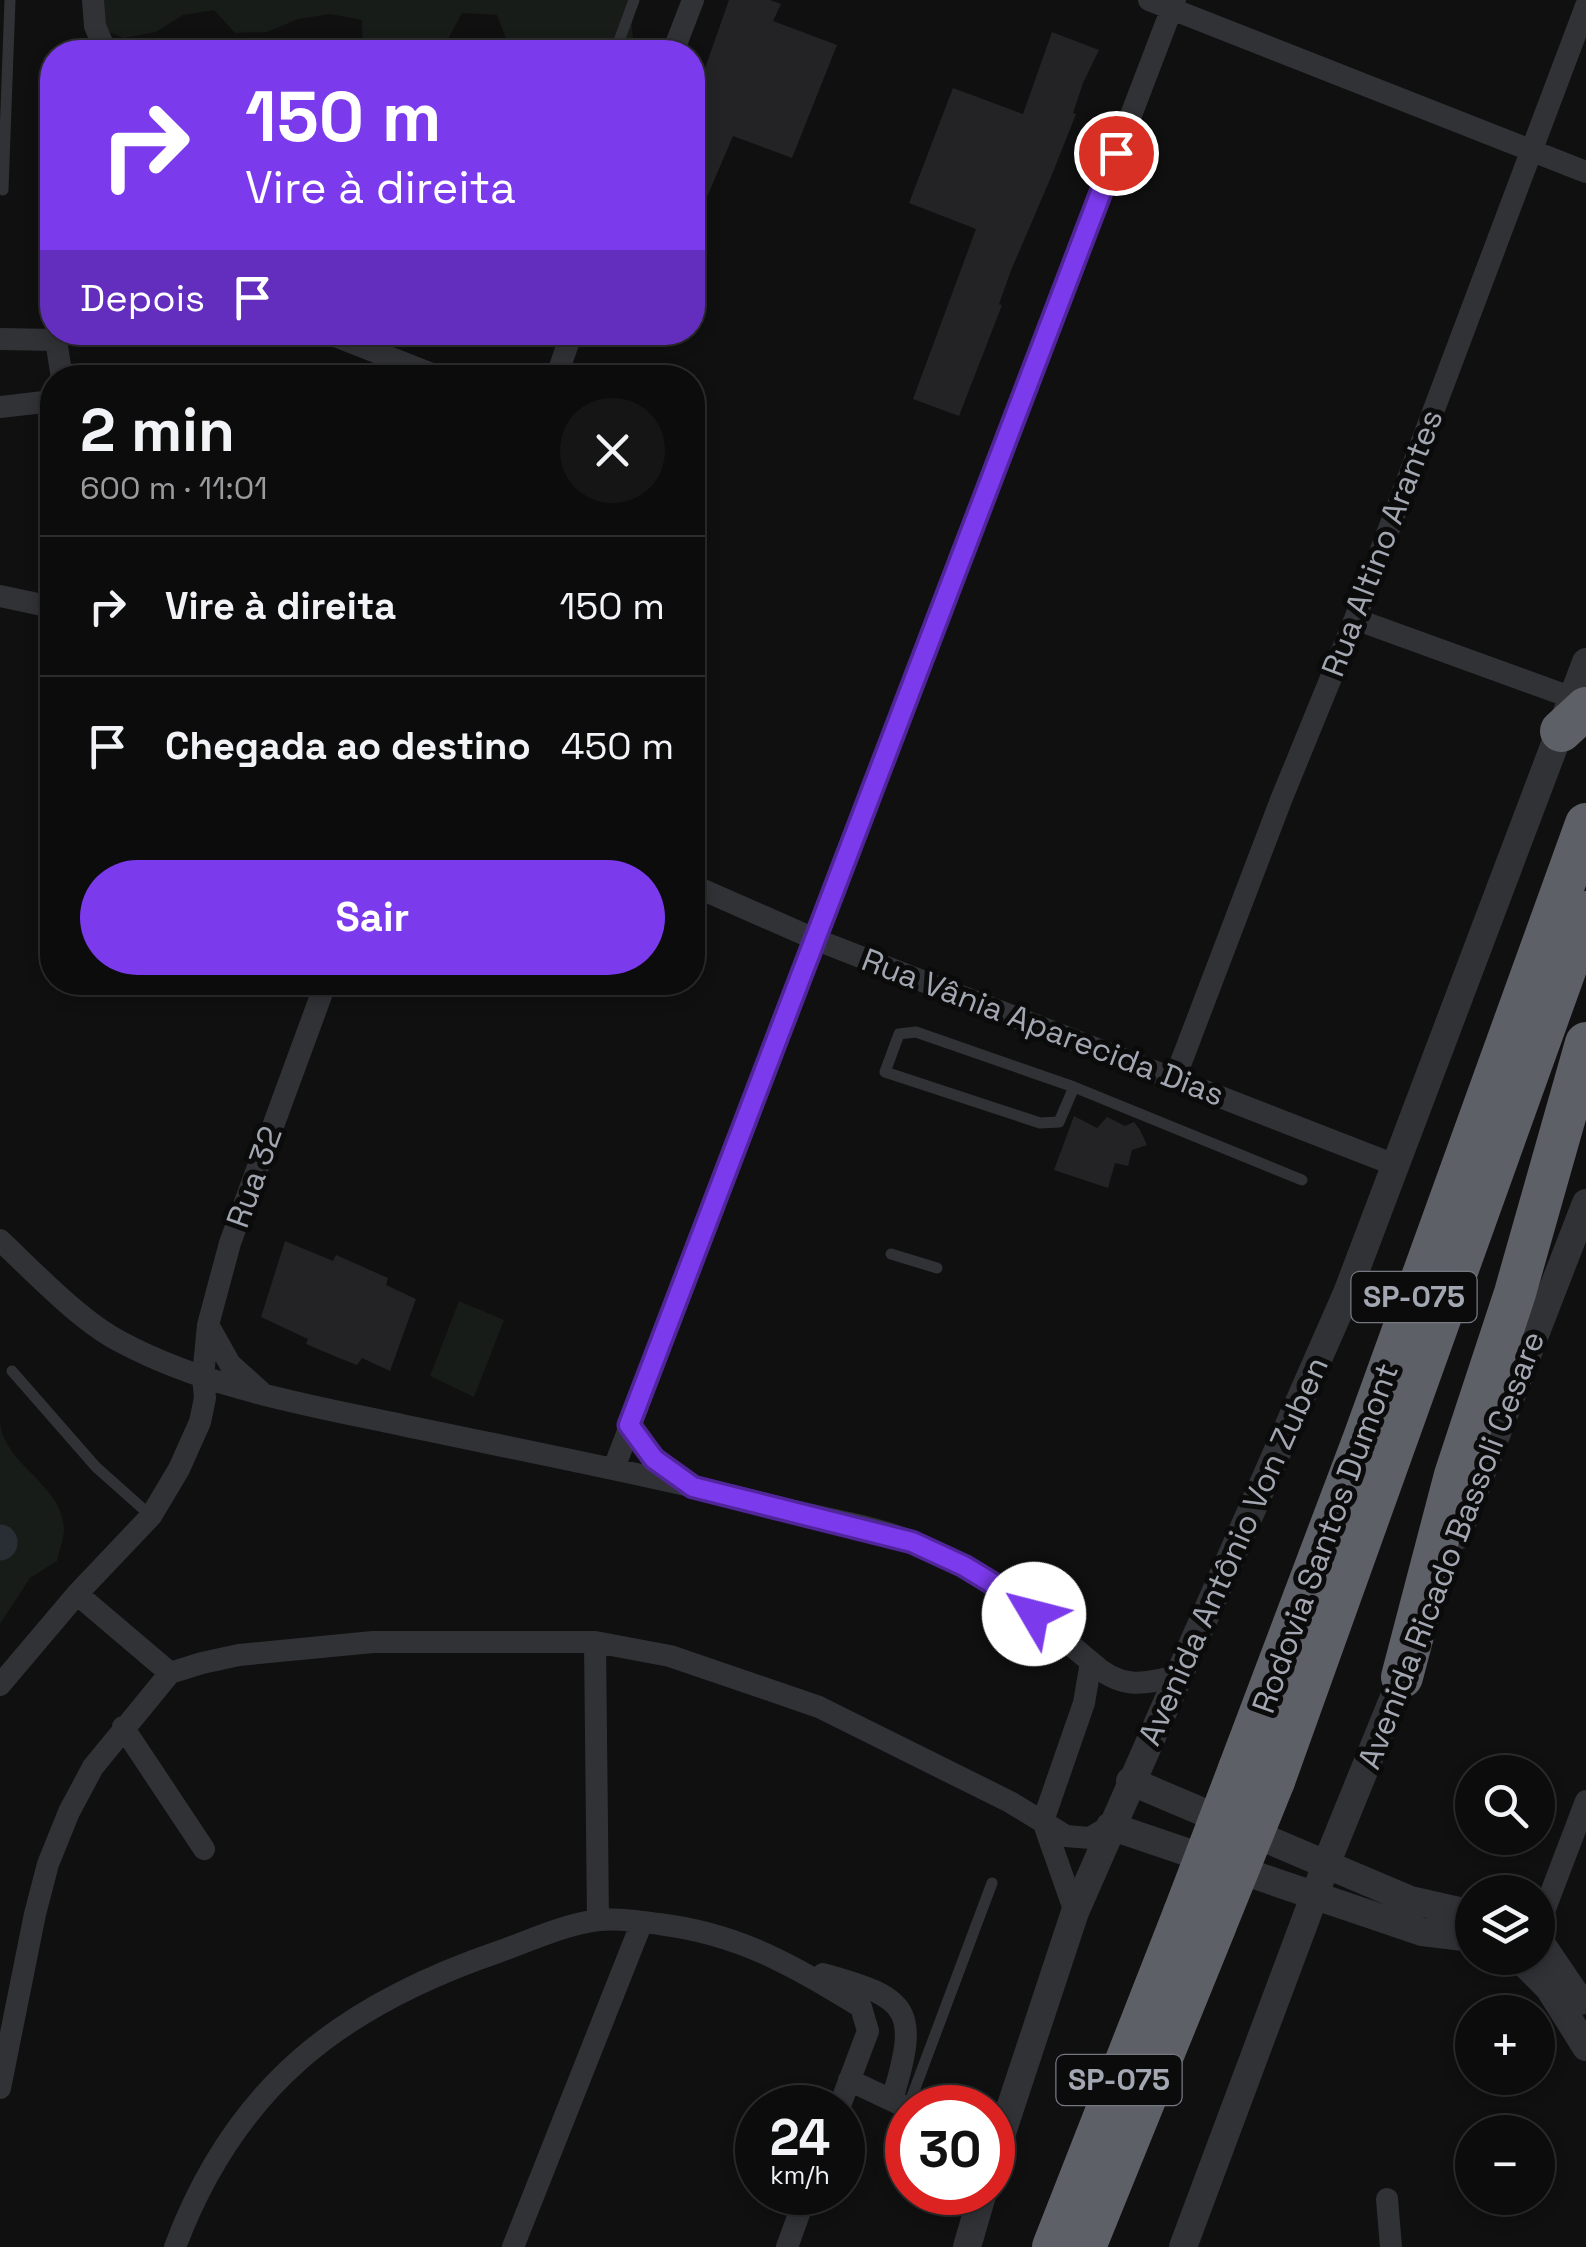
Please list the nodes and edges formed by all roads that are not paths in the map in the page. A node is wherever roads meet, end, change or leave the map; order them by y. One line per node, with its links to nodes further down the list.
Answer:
1 (10, 0): 13 (lane)
2 (93, 0): 8 (street)
3 (634, 0): 9 (lane)
4 (693, 0): 10 (street)
5 (1149, 0): 6 (street)
6 (1173, 4): 11 (street); 28 (street)
7 (1586, 6): 11 (street, Rua Altino Arantes)
8 (101, 40)
9 (620, 40)
10 (678, 40)
11 (1530, 150): 12 (street); 22 (street, Rua Altino Arantes)
12 (1586, 172)
13 (3, 190)
14 (0, 339): 15 (street)
15 (40, 340)
16 (359, 345): 17 (street)
17 (409, 365)
18 (40, 404): 19 (street)
19 (0, 407)
20 (0, 596): 21 (street)
21 (40, 604)
22 (1355, 619): 24 (street); 31 (street, Rua Altino Arantes)
23 (1586, 662): 24 (street, Avenida Antônio Von Zuben)
24 (1573, 712): 33 (street, Avenida Antônio Von Zuben)
25 (1586, 824): 55 (highway, Rodovia Santos Dumont / SP-075)
26 (705, 891): 28 (street, Rua Vânia Aparecida Dias)
27 (1586, 912): 55 (highway, Rodovia Santos Dumont / SP-075)
28 (817, 940): 31 (street, Rua Vânia Aparecida Dias); 43 (street)
29 (321, 995): 39 (street, Rua 32)
30 (1586, 1043): 52 (highway)
31 (1175, 1078): 33 (street, Rua Vânia Aparecida Dias)
32 (1074, 1087): 32 (lane); 34 (lane)
33 (1395, 1165): 51 (street, Avenida Antônio Von Zuben)
34 (1302, 1180)
35 (1584, 1213): 52 (street, Avenida Ricado Bassoli Cesare)
36 (0, 1240): 41 (street)
37 (891, 1254): 38 (lane)
38 (937, 1268)
39 (208, 1325): 41 (street, Rua 32); 42 (street)
40 (12, 1371): 46 (lane)
41 (203, 1376): 42 (street); 46 (street, Rua 32)
42 (262, 1393): 44 (street)
43 (629, 1425): 44 (street); 45 (street)
44 (614, 1468): 45 (street)
45 (693, 1487): 49 (street)
46 (151, 1516): 47 (street, Rua 32)
47 (77, 1594): 50 (street); 53 (street, Rua 32)
48 (595, 1642): 50 (street); 58 (street); 67 (street)
49 (1091, 1662): 51 (street); 58 (street)
50 (170, 1673): 54 (street)
51 (1177, 1676): 56 (street, Avenida Antônio Von Zuben)
52 (1402, 1676): 61 (street, Avenida Ricado Bassoli Cesare)
53 (0, 1685)
54 (124, 1727): 60 (street); 80 (street)
55 (1257, 1775): 68 (highway, Rodovia Santos Dumont / SP-075, bridge)
56 (1130, 1781): 59 (street, Avenida Antônio Von Zuben); 61 (street)
57 (1586, 1801): 62 (street)
58 (1043, 1821): 59 (street); 66 (street)
59 (1110, 1826): 64 (street); 66 (street, Avenida Antônio Von Zuben)
60 (204, 1850)
61 (1327, 1862): 64 (street, Avenida Ricado Bassoli Cesare); 65 (street)
62 (1555, 1882)
63 (992, 1883): 79 (lane)
64 (1314, 1896): 70 (street); 92 (street, Avenida Ricado Bassoli Cesare)
65 (1455, 1910)
66 (1075, 1912): 81 (street, Avenida Antônio Von Zuben)
67 (598, 1920): 69 (street); 86 (street)
68 (1200, 1920): 90 (highway, Rodovia Santos Dumont / SP-075); 91 (highway, Rodovia Santos Dumont / SP-075)
69 (642, 1922): 71 (street); 87 (street)
70 (1455, 1936)
71 (795, 1967): 76 (street); 78 (street)
72 (1540, 1975): 75 (street)
73 (1548, 1975): 74 (street)
74 (1586, 2011)
75 (1586, 2047)
76 (849, 2080): 77 (street); 82 (street)
77 (847, 2085)
78 (902, 2085)
79 (910, 2085)
80 (0, 2088)
81 (1015, 2089)
82 (885, 2097)
83 (1387, 2199): 93 (street)
84 (799, 2215): 88 (street)
85 (976, 2215): 89 (street)
86 (175, 2247)
87 (513, 2247)
88 (787, 2247)
89 (966, 2247)
90 (1053, 2247)
91 (1086, 2247)
92 (1183, 2247)
93 (1392, 2247)

